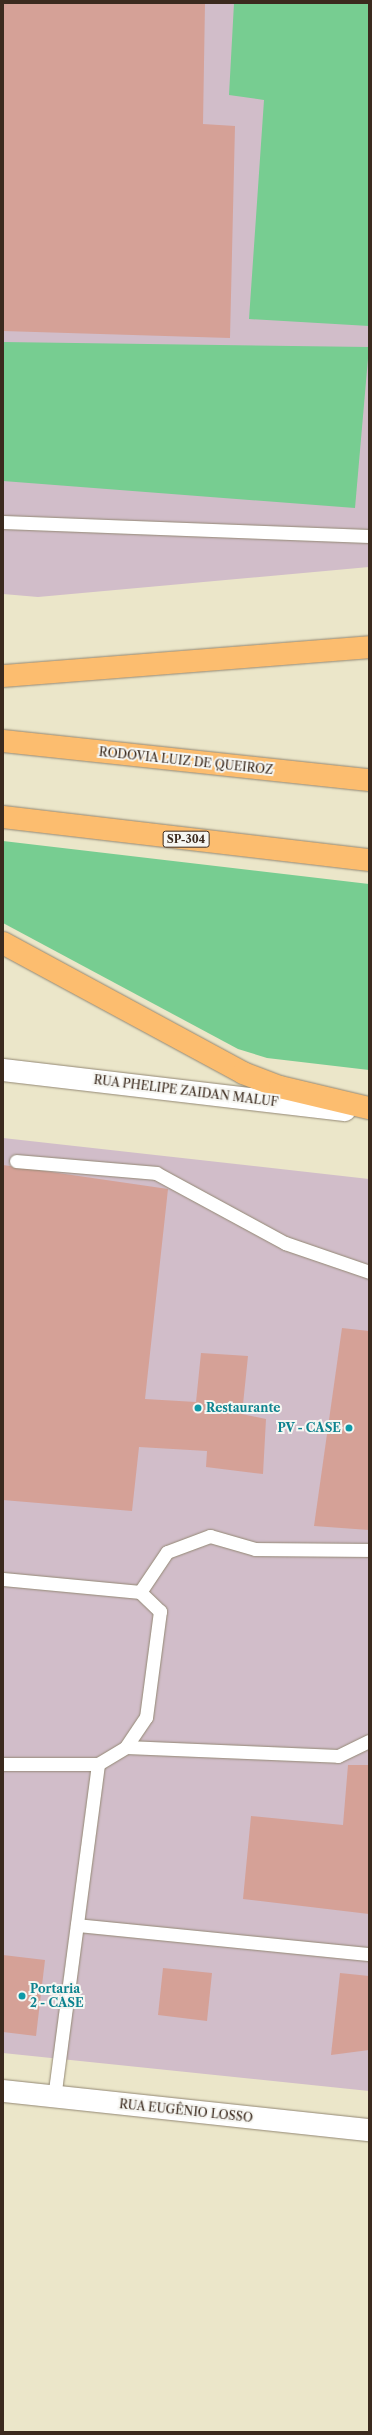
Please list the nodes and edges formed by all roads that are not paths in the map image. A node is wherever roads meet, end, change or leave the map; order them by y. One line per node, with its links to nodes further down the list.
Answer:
1 (3, 522): 2 (lane)
2 (369, 536)
3 (369, 646): 5 (highway)
4 (3, 664): 5 (highway)
5 (64, 671): 6 (highway)
6 (3, 676)
7 (3, 741): 8 (highway, RODOVIA LUIZ DE QUEIROZ)
8 (369, 780)
9 (3, 818): 10 (highway, SP-304)
10 (369, 860)
11 (3, 943): 13 (highway)
12 (3, 1070): 14 (street, RUA PHELIPE ZAIDAN MALUF)
13 (369, 1108)
14 (369, 1113)
15 (16, 1161): 16 (lane)
16 (369, 1272)
17 (369, 1550): 19 (lane)
18 (3, 1579): 19 (lane)
19 (140, 1592): 21 (lane)
20 (369, 1741): 21 (lane)
21 (126, 1747): 23 (lane)
22 (3, 1764): 23 (lane)
23 (98, 1764): 24 (lane)
24 (77, 1924): 25 (lane); 27 (lane)
25 (369, 1954)
26 (3, 2091): 27 (street, RUA EUGÊNIO LOSSO)
27 (54, 2097): 28 (street, RUA EUGÊNIO LOSSO)
28 (369, 2130)

